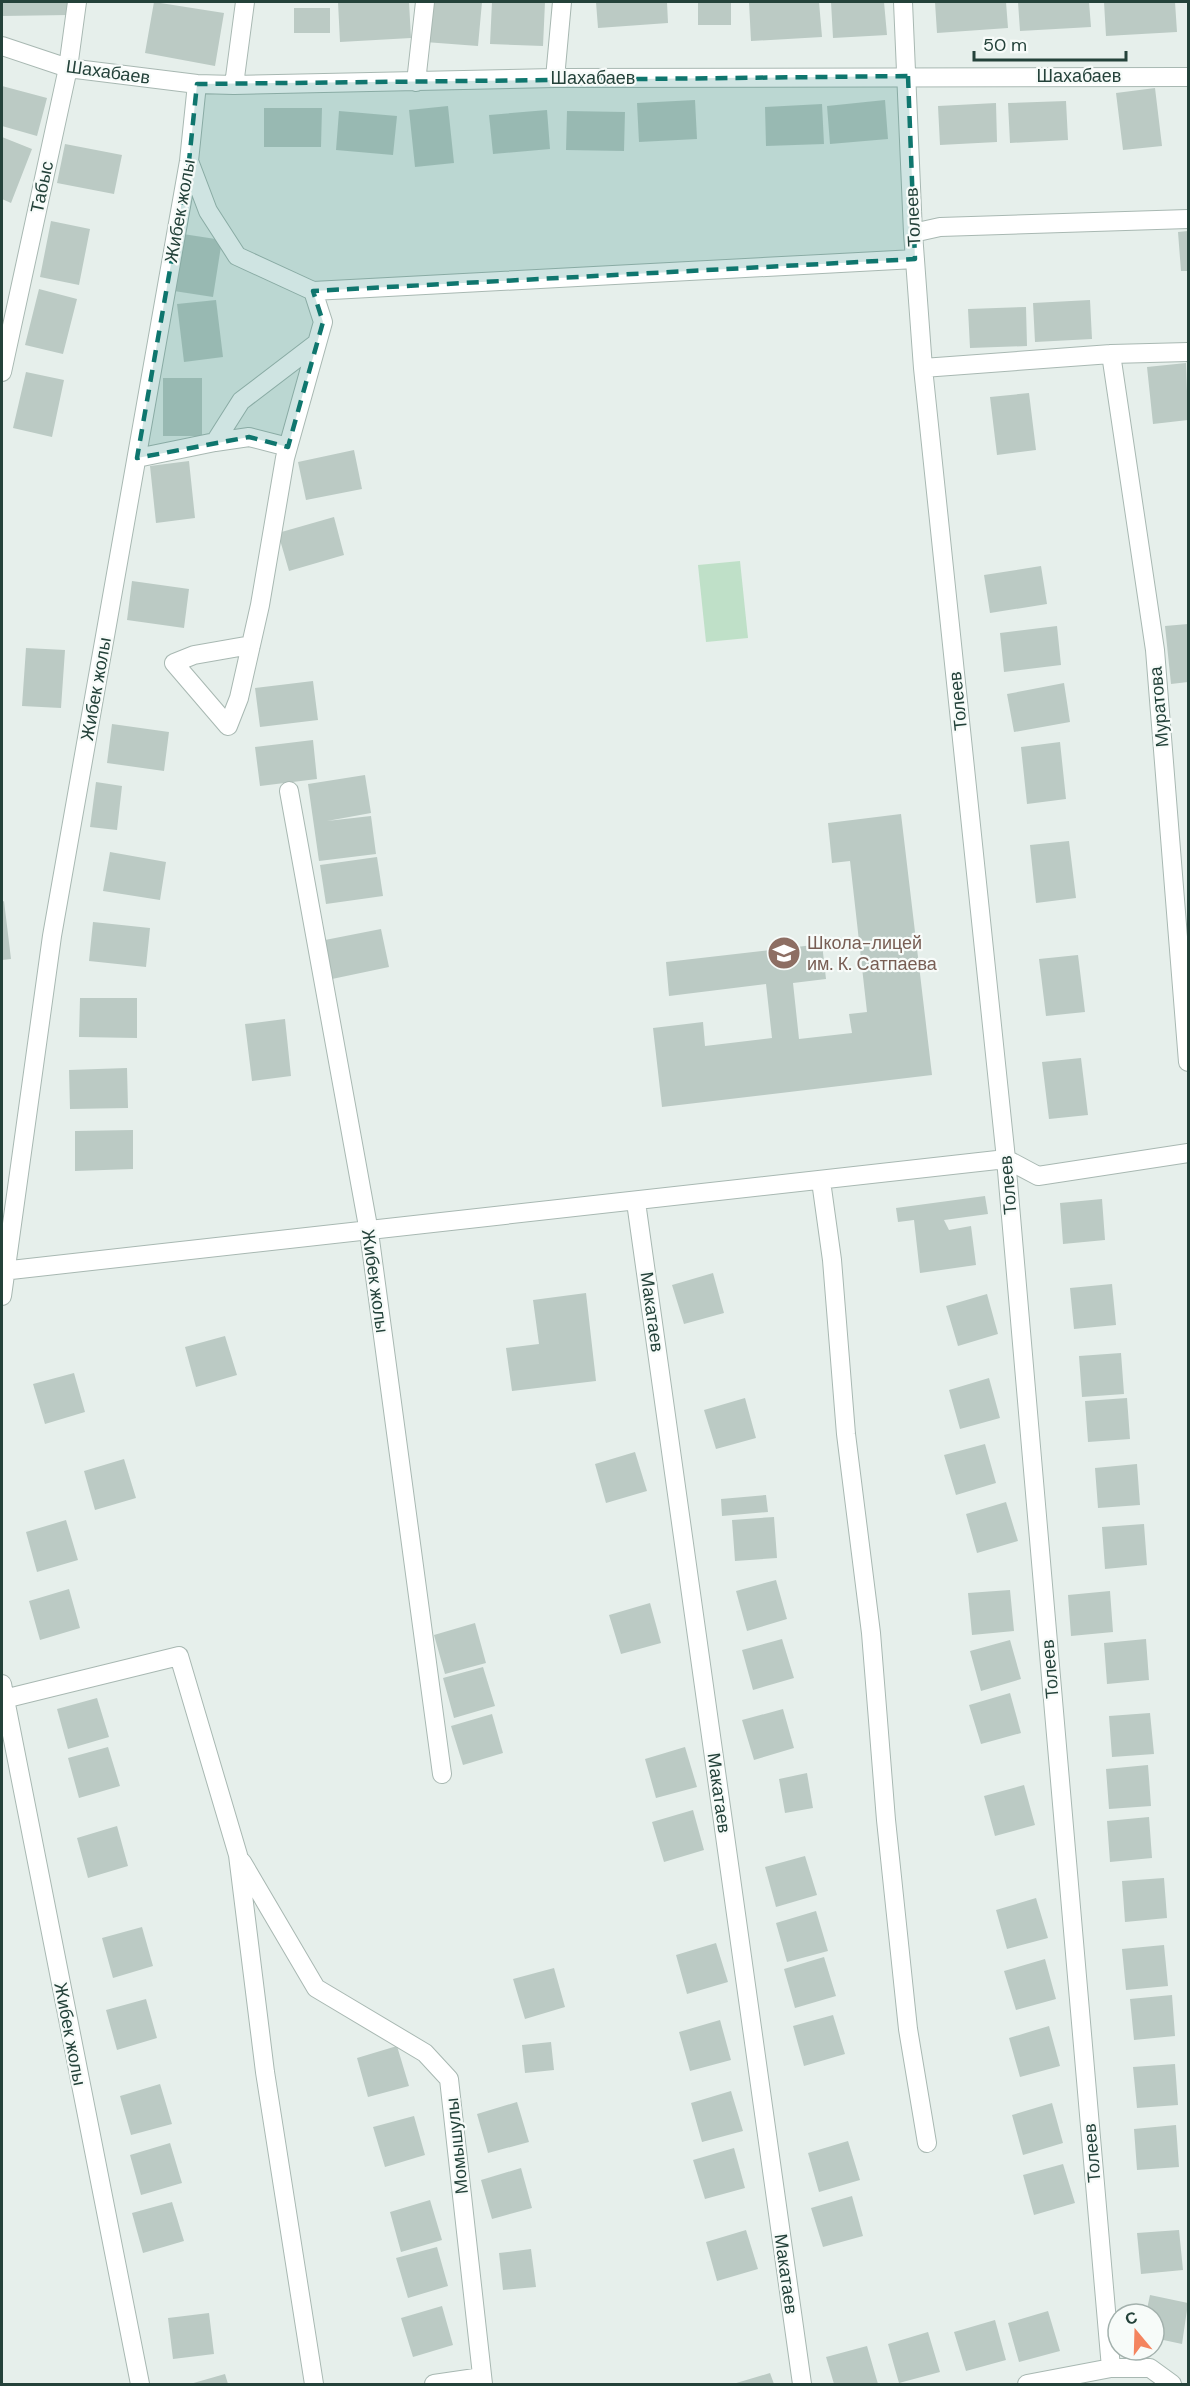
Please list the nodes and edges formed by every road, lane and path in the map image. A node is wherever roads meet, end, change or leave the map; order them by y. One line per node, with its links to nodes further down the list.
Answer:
1 (77, 2): 7 (street, Табыс)
2 (245, 2): 13 (street)
3 (425, 2): 11 (street)
4 (562, 2): 10 (street)
5 (903, 2): 8 (street, Толеев)
6 (2, 46): 7 (street, Шахабаев)
7 (68, 68): 12 (street, Шахабаев); 23 (street, Табыс)
8 (908, 76): 9 (street, Шахабаев); 10 (street, Шахабаев); 16 (street, Толеев)
9 (1188, 76)
10 (555, 78): 11 (street, Шахабаев)
11 (416, 82): 13 (street, Шахабаев)
12 (197, 84): 13 (street, Шахабаев); 14 (street, Жибек жолы)
13 (234, 86)
14 (189, 161): 18 (street); 26 (street, Жибек жолы)
15 (1188, 219): 16 (street)
16 (913, 233): 17 (street, Толеев)
17 (915, 259): 18 (street); 22 (street, Толеев)
18 (313, 291): 19 (street)
19 (317, 343): 24 (street); 25 (street)
20 (1188, 352): 21 (street)
21 (1111, 354): 22 (street); 29 (street, Муратова)
22 (923, 368): 31 (street, Толеев)
23 (2, 372)
24 (215, 441): 25 (street); 26 (street)
25 (288, 447): 27 (street)
26 (137, 458): 35 (street, Жибек жолы)
27 (251, 645): 27 (street)
28 (289, 791): 34 (street, Жибек жолы)
29 (1188, 1062)
30 (1188, 1153): 31 (street)
31 (1006, 1160): 32 (street); 41 (street, Толеев)
32 (821, 1180): 33 (street); 40 (street)
33 (636, 1202): 34 (street); 46 (street, Макатаев)
34 (369, 1232): 35 (street); 38 (street, Жибек жолы)
35 (2, 1271): 36 (street, Жибек жолы)
36 (2, 1296)
37 (3, 1691): 39 (street); 43 (street, Жибек жолы)
38 (442, 1774)
39 (238, 1855): 42 (street, Момышулы); 44 (street)
40 (927, 2143)
41 (1111, 2368): 47 (street); 48 (street)
42 (483, 2381): 45 (street)
43 (140, 2385)
44 (314, 2385)
45 (434, 2385)
46 (802, 2385)
47 (1027, 2385)
48 (1172, 2385)

